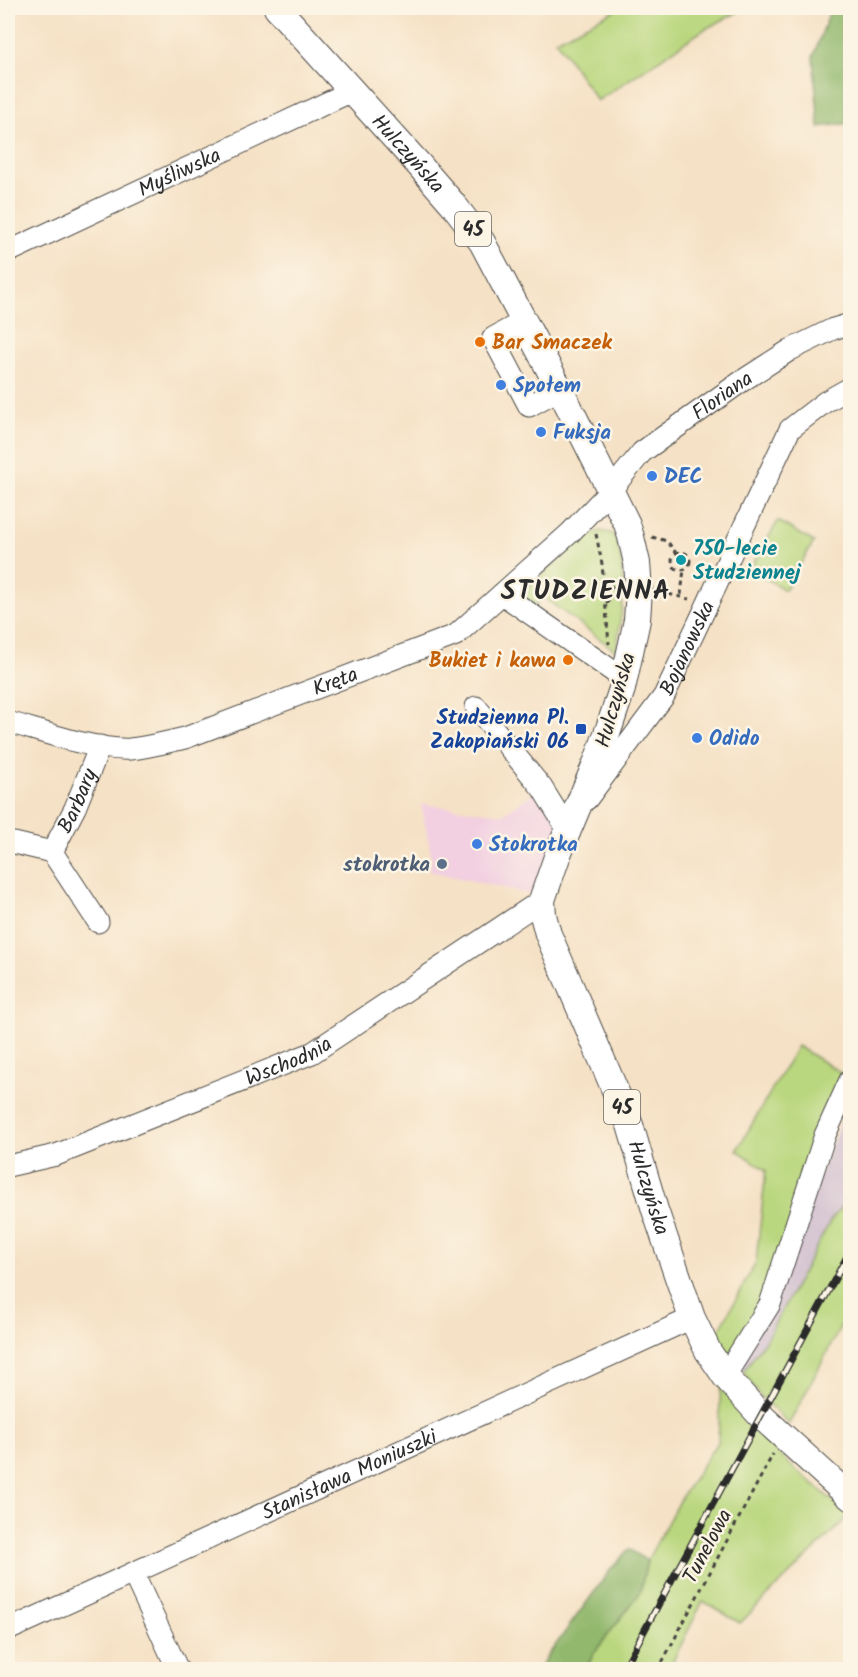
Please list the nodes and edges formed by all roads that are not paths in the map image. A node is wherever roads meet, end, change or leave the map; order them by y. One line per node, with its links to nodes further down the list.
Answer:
1 (277, 8): 2 (main road, Hulczyńska / 45)
2 (352, 91): 3 (street, Myśliwska); 4 (main road, Hulczyńska / 45)
3 (8, 252)
4 (524, 321): 7 (main road, Hulczyńska / 45); 7 (street)
5 (850, 324): 8 (street, Floriana)
6 (850, 388): 14 (street, Bojanowska)
7 (560, 389): 8 (main road, Hulczyńska / 45)
8 (610, 490): 9 (street, Kręta); 10 (main road, Hulczyńska / 45)
9 (502, 594): 10 (street); 13 (street, Kręta)
10 (618, 675): 14 (main road, Hulczyńska / 45)
11 (476, 707): 14 (street)
12 (8, 722): 13 (street, Kręta)
13 (100, 746): 16 (street, Barbary)
14 (570, 825): 17 (main road, Hulczyńska / 45)
15 (8, 844): 16 (street, Barbary)
16 (52, 852): 18 (street, Barbary)
17 (542, 900): 20 (street, Wschodnia); 21 (main road, Hulczyńska / 45)
18 (98, 922)
19 (850, 1080): 22 (street)
20 (8, 1166)
21 (692, 1318): 22 (main road, Hulczyńska / 45); 24 (street, Stanisława Moniuszki)
22 (725, 1376): 23 (main road, Hulczyńska / 45)
23 (850, 1497)
24 (133, 1573): 25 (street, Stanisława Moniuszki); 26 (street)
25 (8, 1630)
26 (178, 1670)

